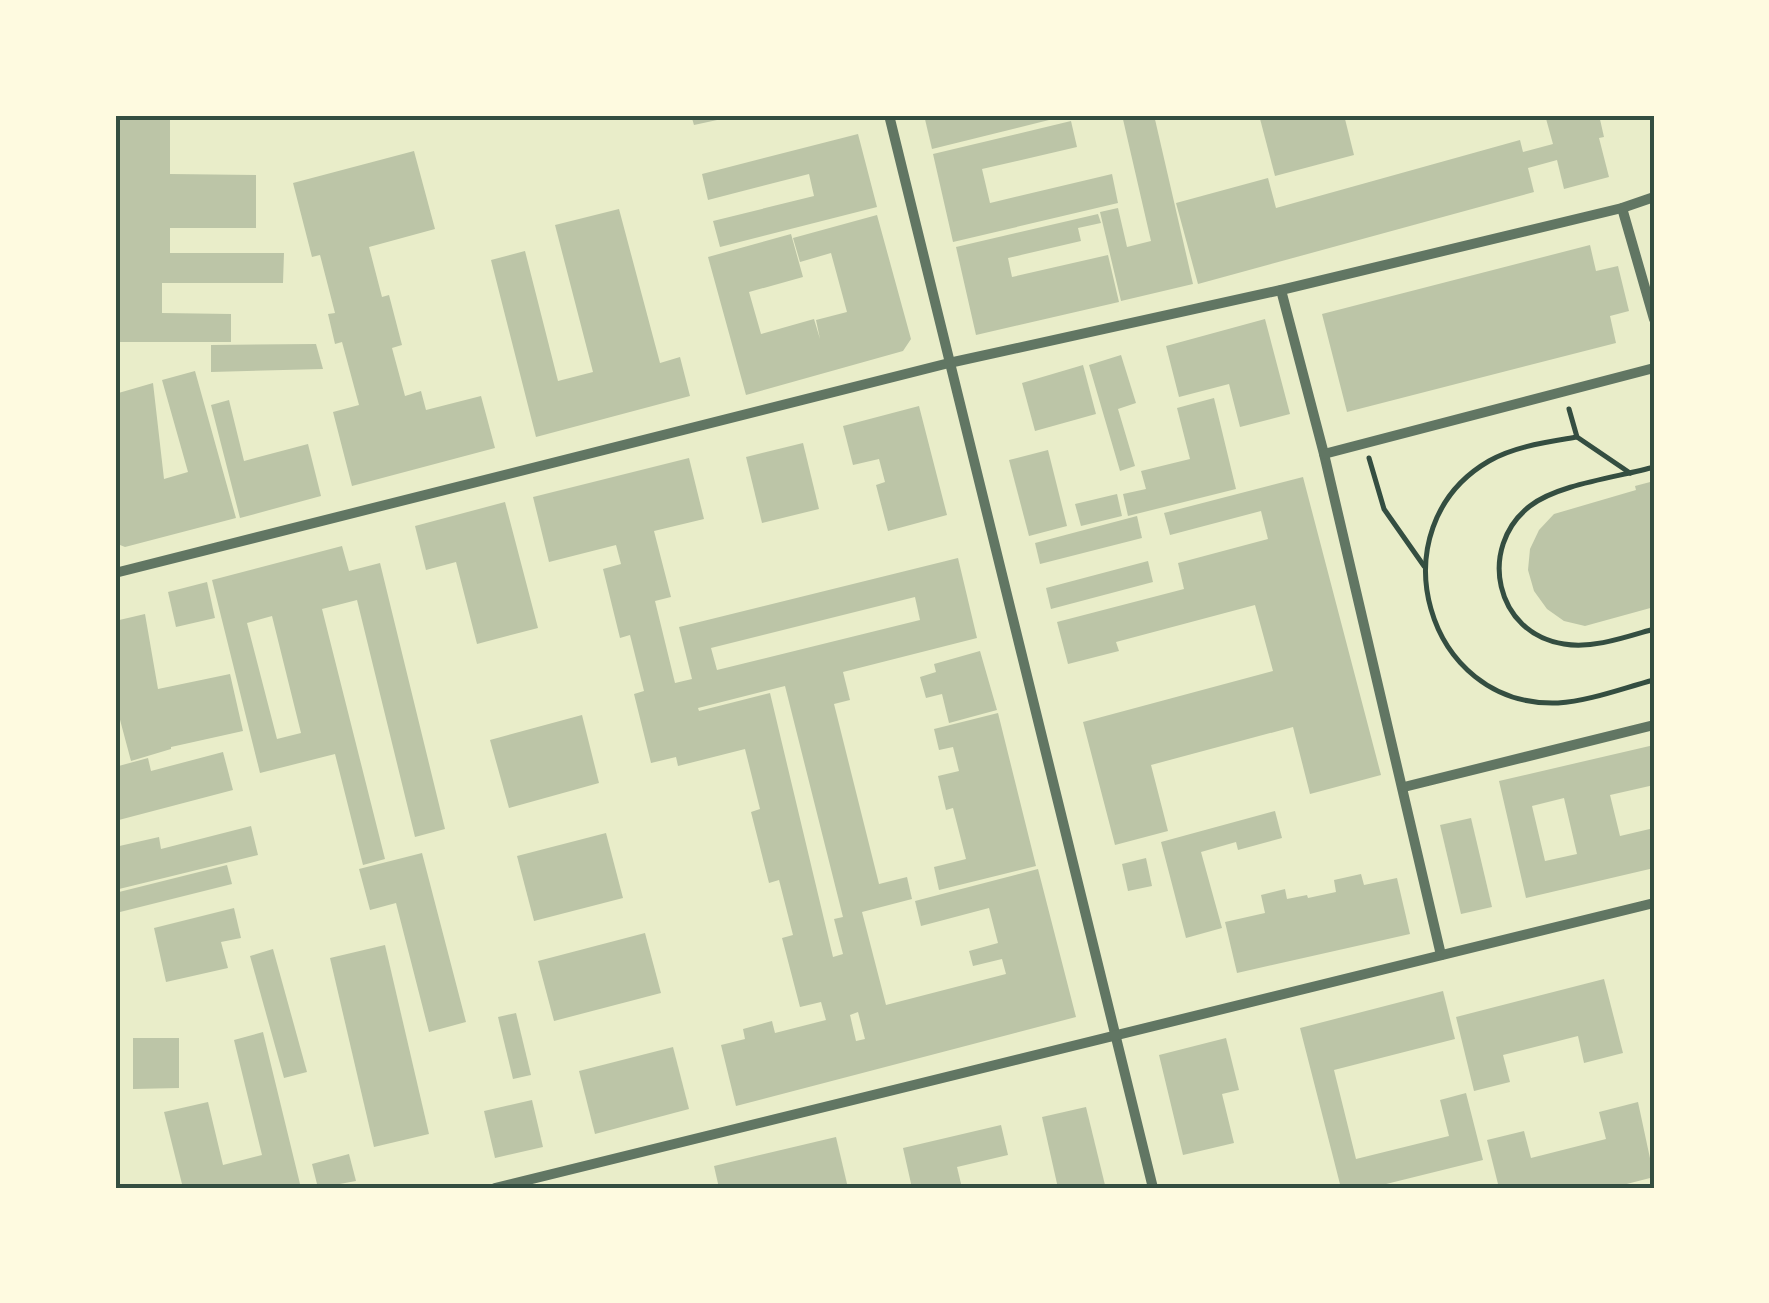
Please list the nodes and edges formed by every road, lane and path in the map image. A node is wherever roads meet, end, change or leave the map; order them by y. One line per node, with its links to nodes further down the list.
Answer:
1 (889, 115): 6 (street)
2 (1654, 197): 3 (street)
3 (1622, 208): 4 (street); 5 (street)
4 (1281, 290): 6 (street); 11 (street)
5 (1654, 319)
6 (950, 363): 15 (street); 22 (street)
7 (1654, 368): 8 (street)
8 (1564, 391): 9 (path); 10 (street)
9 (1577, 437): 13 (path); 14 (path)
10 (1364, 443): 11 (street); 14 (path)
11 (1324, 454): 19 (street)
12 (1654, 468): 13 (path)
13 (1632, 474): 16 (path)
14 (1424, 566): 17 (path)
15 (115, 573)
16 (1654, 629)
17 (1654, 680)
18 (1654, 724): 19 (street)
19 (1404, 788): 21 (street)
20 (1654, 902): 21 (street)
21 (1441, 954): 22 (street)
22 (1117, 1034): 23 (street); 24 (street)
23 (494, 1188)
24 (1154, 1188)

